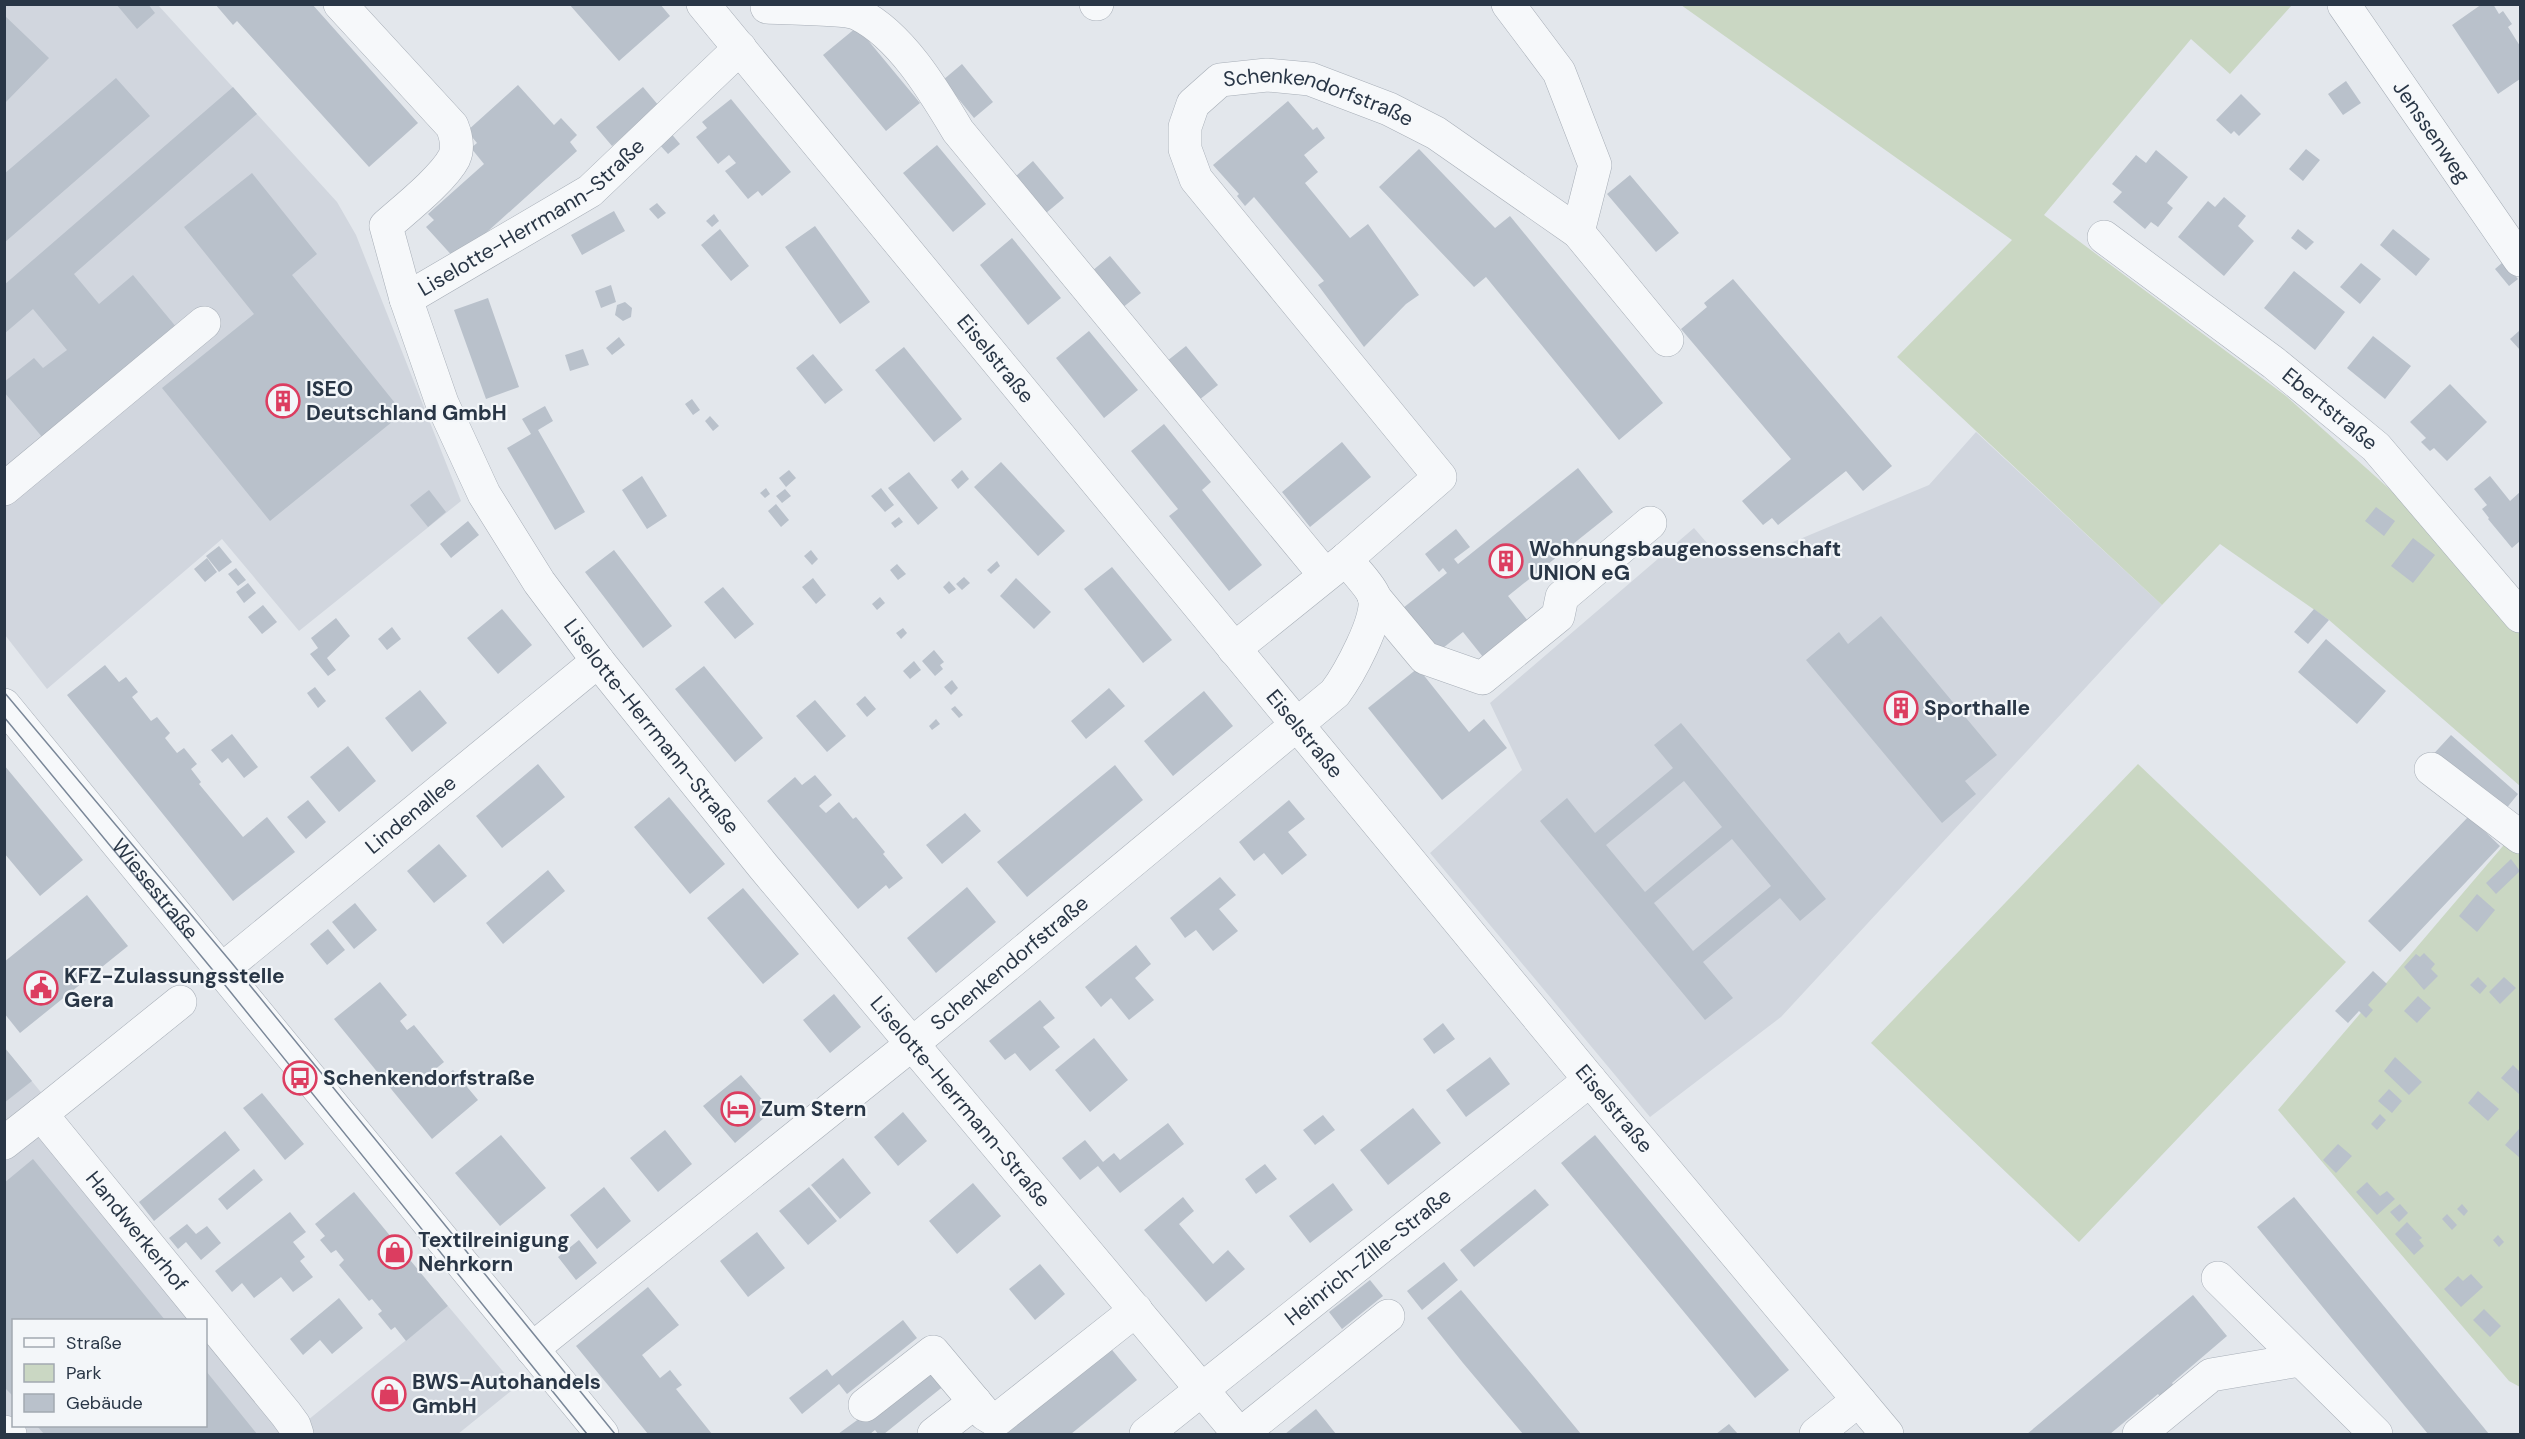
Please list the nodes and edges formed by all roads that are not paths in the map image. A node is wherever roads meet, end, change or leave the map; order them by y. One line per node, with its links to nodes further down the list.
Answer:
1 (340, 4): 10 (street)
2 (704, 4): 6 (street, Eiselstraße)
3 (1508, 4): 7 (street)
4 (2344, 5): 9 (street, Jenssenweg)
5 (769, 6): 6 (street); 15 (street)
6 (734, 40): 10 (street, Liselotte-Herrmann-Straße); 18 (street, Eiselstraße)
7 (1578, 231): 12 (street, Schenkendorfstraße); 15 (street, Schenkendorfstraße)
8 (2104, 237): 17 (street, Ebertstraße)
9 (2520, 260)
10 (406, 299): 19 (street, Liselotte-Herrmann-Straße)
11 (204, 322): 13 (street)
12 (1667, 340)
13 (4, 489)
14 (1650, 523): 16 (street)
15 (1335, 567): 16 (street); 18 (street, Schenkendorfstraße)
16 (1374, 597): 21 (street, Schenkendorfstraße)
17 (2520, 616)
18 (1234, 650): 21 (street, Eiselstraße)
19 (598, 661): 24 (street, Lindenallee); 26 (street, Liselotte-Herrmann-Straße)
20 (4, 705): 24 (street, Wiesestraße)
21 (1296, 725): 26 (street, Schenkendorfstraße); 27 (street, Eiselstraße)
22 (2431, 769): 23 (street)
23 (2520, 837)
24 (223, 969): 33 (street, Wiesestraße)
25 (180, 1002): 28 (street)
26 (912, 1044): 31 (street, Liselotte-Herrmann-Straße); 33 (street, Schenkendorfstraße)
27 (1590, 1080): 35 (street, Heinrich-Zille-Straße); 37 (street, Eiselstraße)
28 (41, 1114): 29 (street); 41 (street, Handwerkerhof)
29 (4, 1143)
30 (2218, 1278): 34 (street)
31 (1136, 1310): 35 (street, Liselotte-Herrmann-Straße); 36 (street)
32 (1388, 1316): 45 (street)
33 (532, 1349): 42 (street, Wiesestraße)
34 (2300, 1360): 48 (street); 49 (street)
35 (1202, 1389): 44 (street, Heinrich-Zille-Straße); 45 (street, Liselotte-Herrmann-Straße)
36 (975, 1402): 38 (street); 43 (street)
37 (1860, 1402): 46 (street); 47 (street, Eiselstraße)
38 (865, 1405)
39 (4, 1432): 40 (street)
40 (10, 1434)
41 (297, 1434)
42 (602, 1434)
43 (934, 1434)
44 (1146, 1434)
45 (1240, 1434)
46 (1816, 1434)
47 (1887, 1434)
48 (2139, 1434)
49 (2376, 1434)

